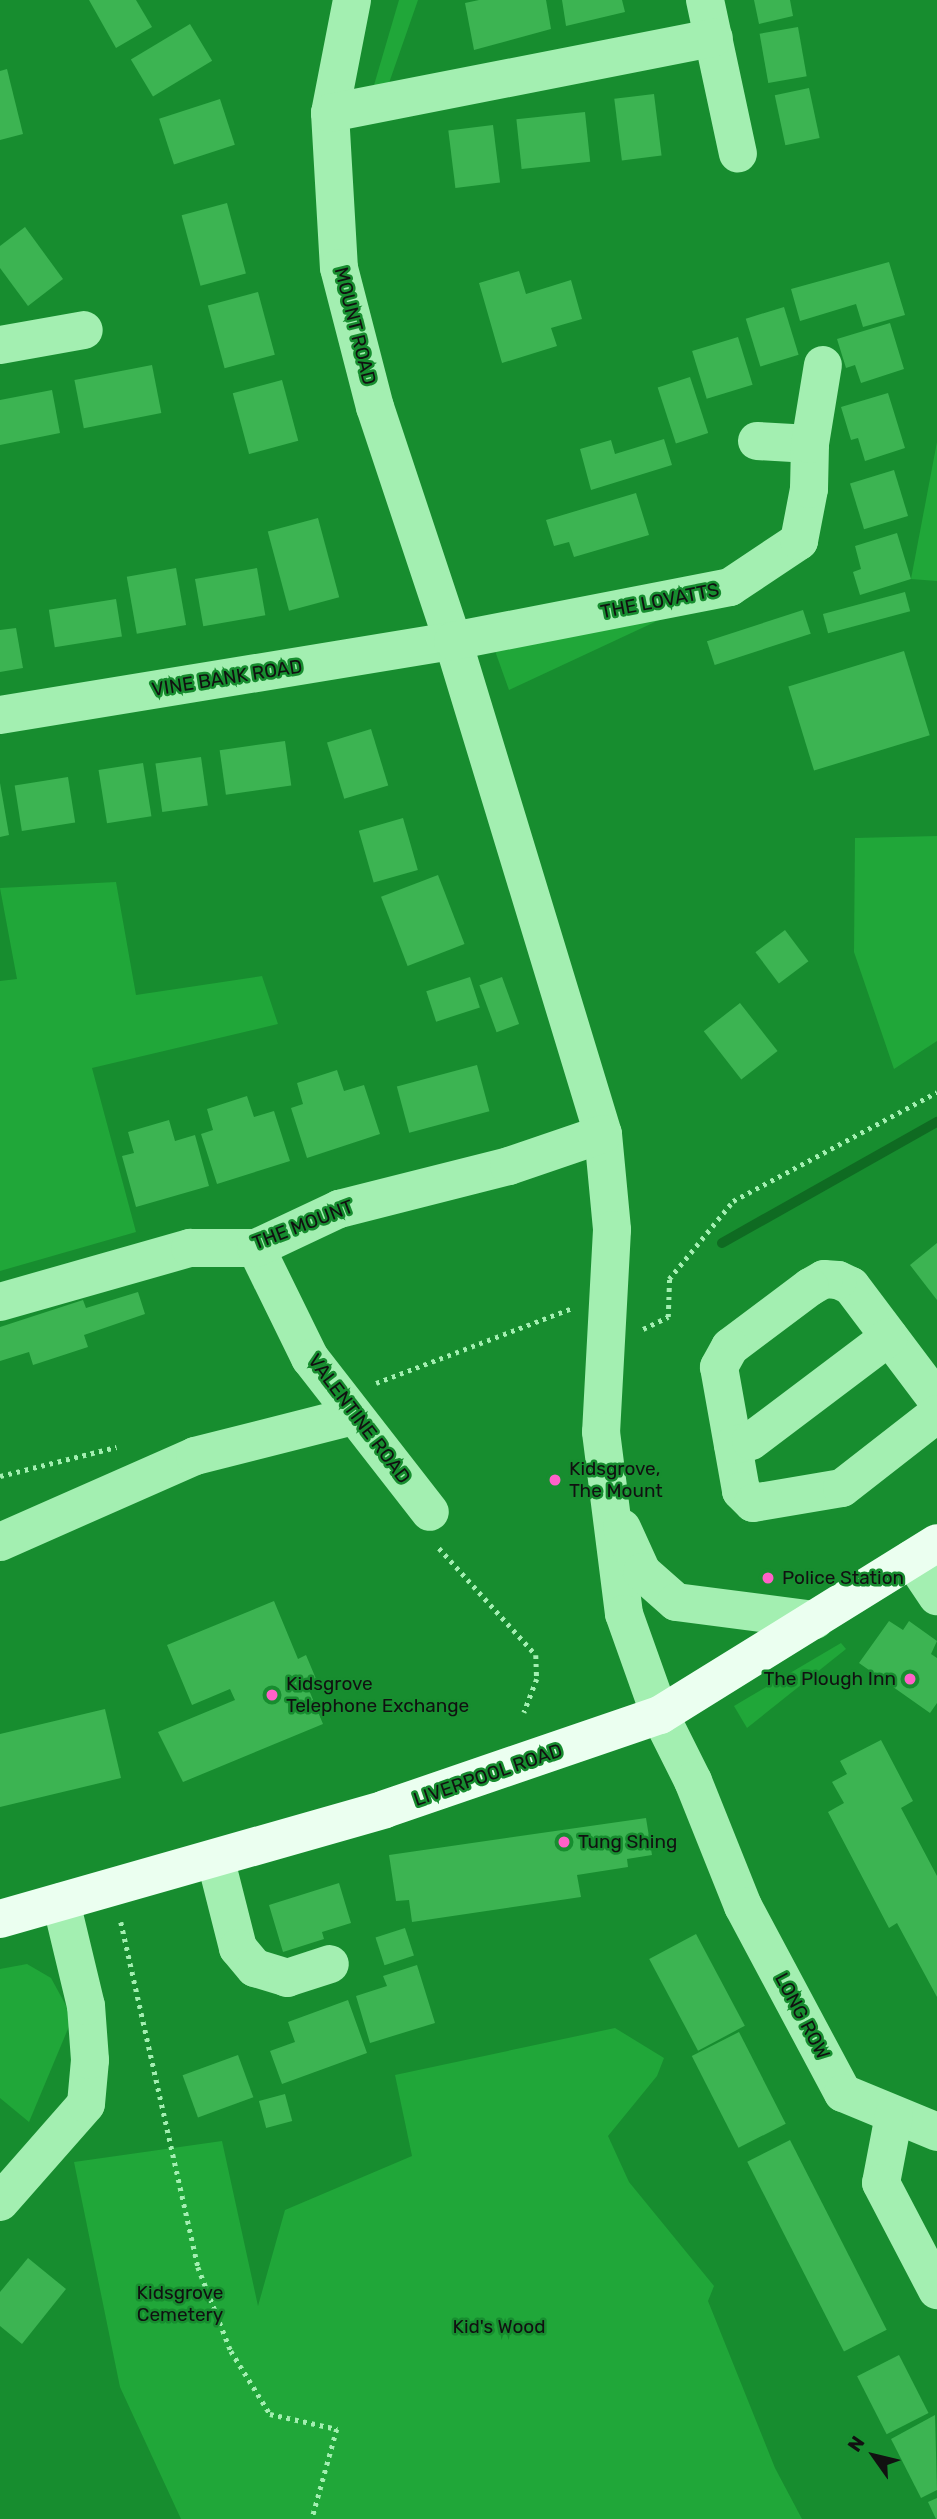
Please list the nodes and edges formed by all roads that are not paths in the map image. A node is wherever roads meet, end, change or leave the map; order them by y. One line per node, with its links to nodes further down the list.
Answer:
1 (352, 0): 4 (street, MOUNT ROAD)
2 (705, 0): 3 (street)
3 (715, 38): 4 (street); 5 (street)
4 (330, 113): 11 (street, MOUNT ROAD)
5 (738, 154)
6 (83, 330): 7 (street)
7 (0, 345)
8 (823, 365): 10 (street, THE LOVATTS)
9 (757, 442): 10 (street)
10 (810, 444): 11 (street, THE LOVATTS)
11 (453, 641): 12 (street, VINE BANK ROAD); 13 (street)
12 (0, 715)
13 (603, 1134): 14 (street, THE MOUNT); 21 (street)
14 (256, 1248): 15 (street, THE MOUNT); 19 (street, VALENTINE ROAD)
15 (0, 1301)
16 (890, 1337): 17 (street); 20 (street); 20 (street)
17 (937, 1400)
18 (937, 1414): 20 (street)
19 (353, 1416): 22 (street, VALENTINE ROAD); 23 (street)
20 (733, 1445)
21 (608, 1497): 26 (street); 27 (street)
22 (430, 1512)
23 (0, 1542)
24 (924, 1551): 25 (street); 26 (main road, LIVERPOOL ROAD)
25 (937, 1596)
26 (815, 1620): 27 (main road, LIVERPOOL ROAD)
27 (660, 1715): 28 (main road, LIVERPOOL ROAD); 32 (street, LONG ROW)
28 (216, 1861): 29 (main road, LIVERPOOL ROAD); 31 (street)
29 (61, 1902): 30 (main road, LIVERPOOL ROAD); 34 (street)
30 (0, 1919)
31 (330, 1964)
32 (894, 2115): 33 (street, LONG ROW); 35 (street)
33 (937, 2132)
34 (0, 2202)
35 (937, 2290)

